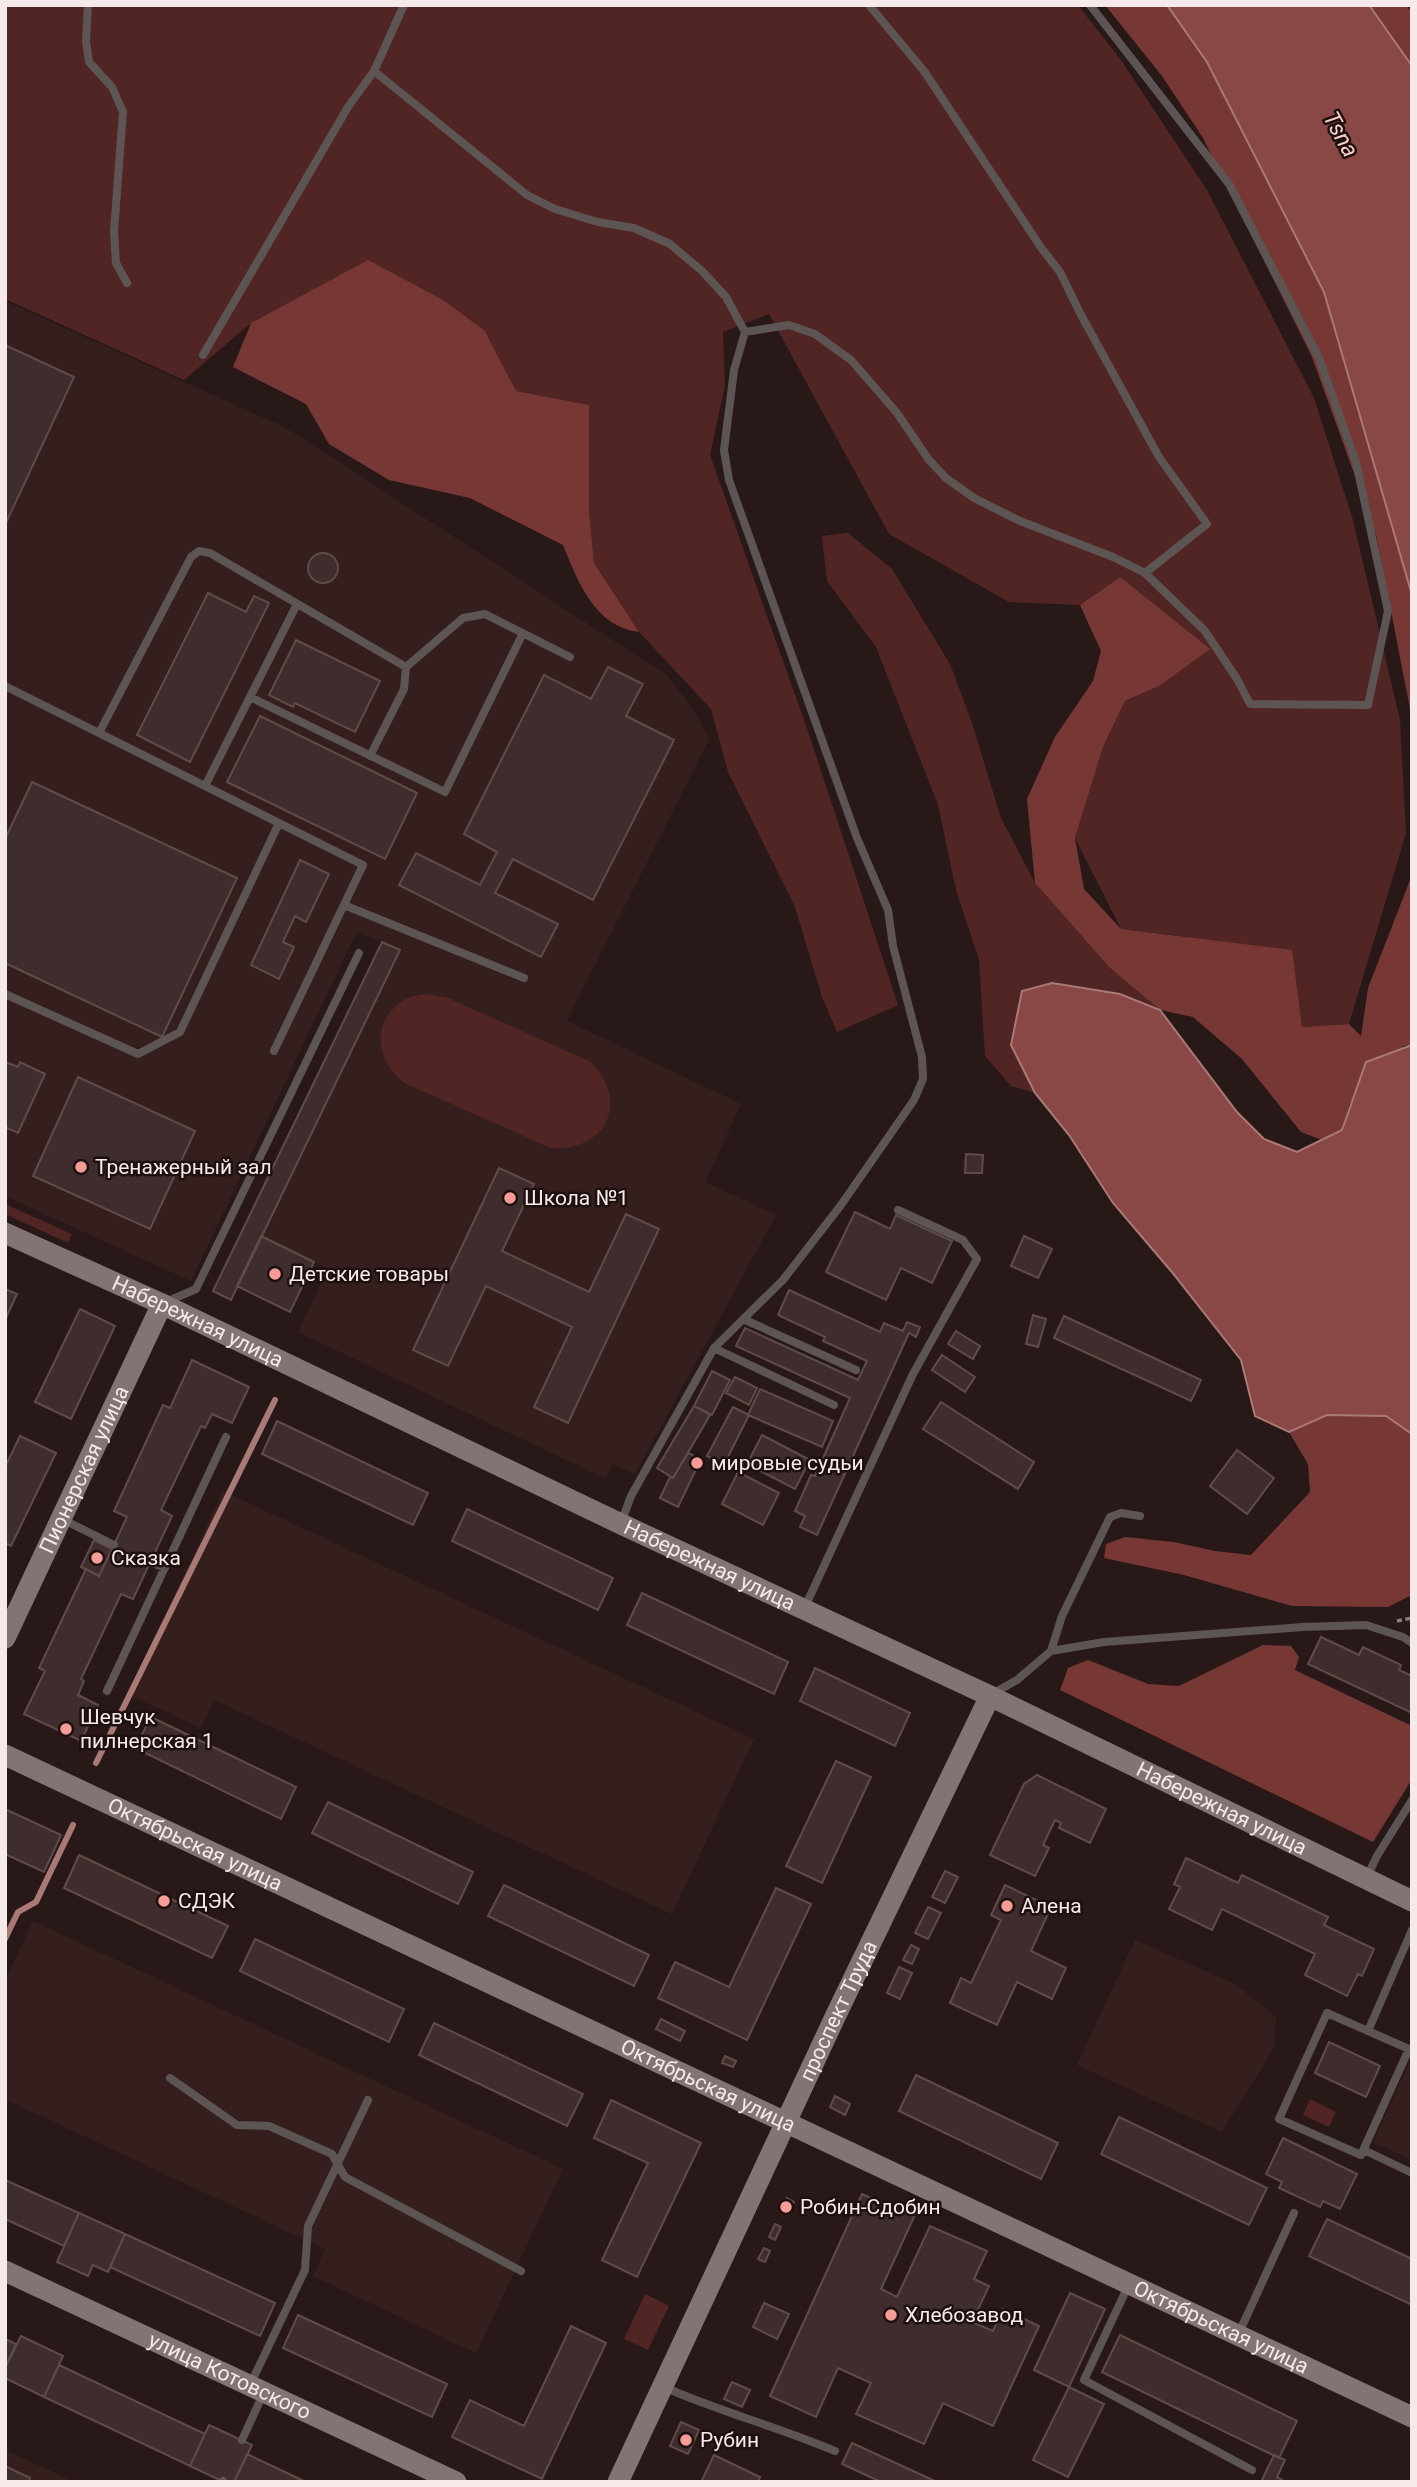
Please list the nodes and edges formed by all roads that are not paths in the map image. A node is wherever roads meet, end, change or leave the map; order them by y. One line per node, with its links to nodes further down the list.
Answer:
1 (88, 5): 6 (lane)
2 (404, 5): 5 (lane)
3 (869, 5): 9 (lane)
4 (1090, 5): 9 (lane)
5 (374, 71): 7 (lane); 8 (lane)
6 (127, 283)
7 (745, 332): 9 (lane); 28 (lane)
8 (204, 355)
9 (1145, 573)
10 (297, 604): 13 (lane); 15 (lane); 16 (lane)
11 (523, 633): 12 (lane); 13 (lane); 17 (lane)
12 (570, 657)
13 (406, 667): 17 (lane)
14 (5, 686): 16 (lane)
15 (250, 697): 17 (lane); 18 (lane)
16 (99, 733): 18 (lane)
17 (370, 756)
18 (205, 786): 19 (lane)
19 (279, 823): 20 (lane); 23 (lane)
20 (344, 905): 22 (lane); 24 (lane)
21 (359, 953): 27 (lane)
22 (524, 978)
23 (5, 994)
24 (274, 1051)
25 (898, 1210): 39 (lane)
26 (5, 1233): 27 (street, Набережная улица)
27 (162, 1304): 34 (street, Пионерская улица); 35 (street, Набережная улица)
28 (743, 1319): 29 (lane); 30 (lane)
29 (714, 1348): 31 (lane); 35 (lane)
30 (856, 1370)
31 (834, 1405)
32 (226, 1437): 38 (lane)
33 (1140, 1516): 42 (lane)
34 (61, 1518): 36 (lane); 40 (street, Пионерская улица)
35 (621, 1524): 39 (street, Набережная улица)
36 (114, 1545)
37 (150, 1562): 38 (lane)
38 (165, 1569): 43 (lane)
39 (804, 1609): 44 (street, Набережная улица)
40 (5, 1638)
41 (1412, 1643): 42 (lane)
42 (1051, 1651): 44 (lane)
43 (107, 1691)
44 (990, 1696): 47 (street, Набережная улица); 54 (street, проспект Труда)
45 (5, 1755): 54 (street, Октябрьская улица)
46 (1412, 1800): 47 (lane)
47 (1366, 1879): 48 (street, Набережная улица)
48 (1412, 1901)
49 (1412, 1930): 50 (lane)
50 (1368, 2031): 51 (lane); 55 (lane)
51 (1410, 2050): 55 (lane)
52 (170, 2078): 56 (lane)
53 (368, 2100): 56 (lane)
54 (787, 2121): 61 (street, Октябрьская улица); 63 (street, проспект Труда)
55 (1364, 2150): 57 (lane)
56 (337, 2164): 59 (lane); 64 (lane)
57 (1412, 2173)
58 (1294, 2213): 62 (lane)
59 (521, 2271)
60 (5, 2272): 64 (street, улица Котовского)
61 (1129, 2284): 62 (street, Октябрьская улица); 68 (lane)
62 (1238, 2335): 65 (street, Октябрьская улица)
63 (664, 2387): 67 (lane); 70 (street, проспект Труда)
64 (257, 2389): 66 (lane); 69 (street, улица Котовского)
65 (1412, 2417)
66 (242, 2440)
67 (835, 2451)
68 (1252, 2470)
69 (456, 2482)
70 (618, 2482)

